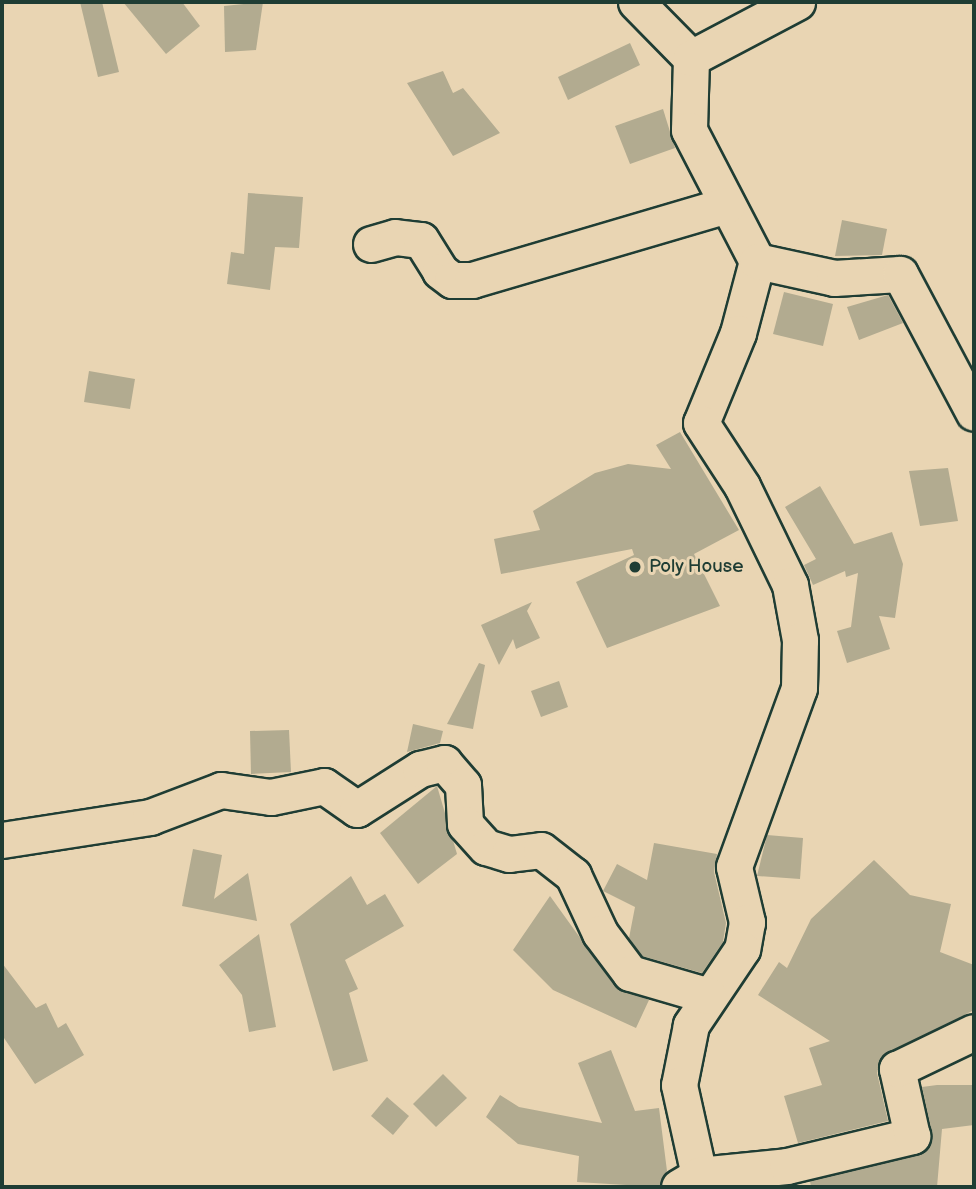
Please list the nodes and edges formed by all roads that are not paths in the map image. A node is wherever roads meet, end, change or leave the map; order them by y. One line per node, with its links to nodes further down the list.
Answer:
1 (636, 2): 3 (street)
2 (797, 2): 3 (street)
3 (691, 58): 4 (street)
4 (727, 205): 5 (street); 6 (street)
5 (371, 244)
6 (757, 261): 7 (street); 9 (street)
7 (974, 413)
8 (2, 840): 9 (street)
9 (709, 996): 11 (street)
10 (974, 1032): 11 (street)
11 (689, 1181)

